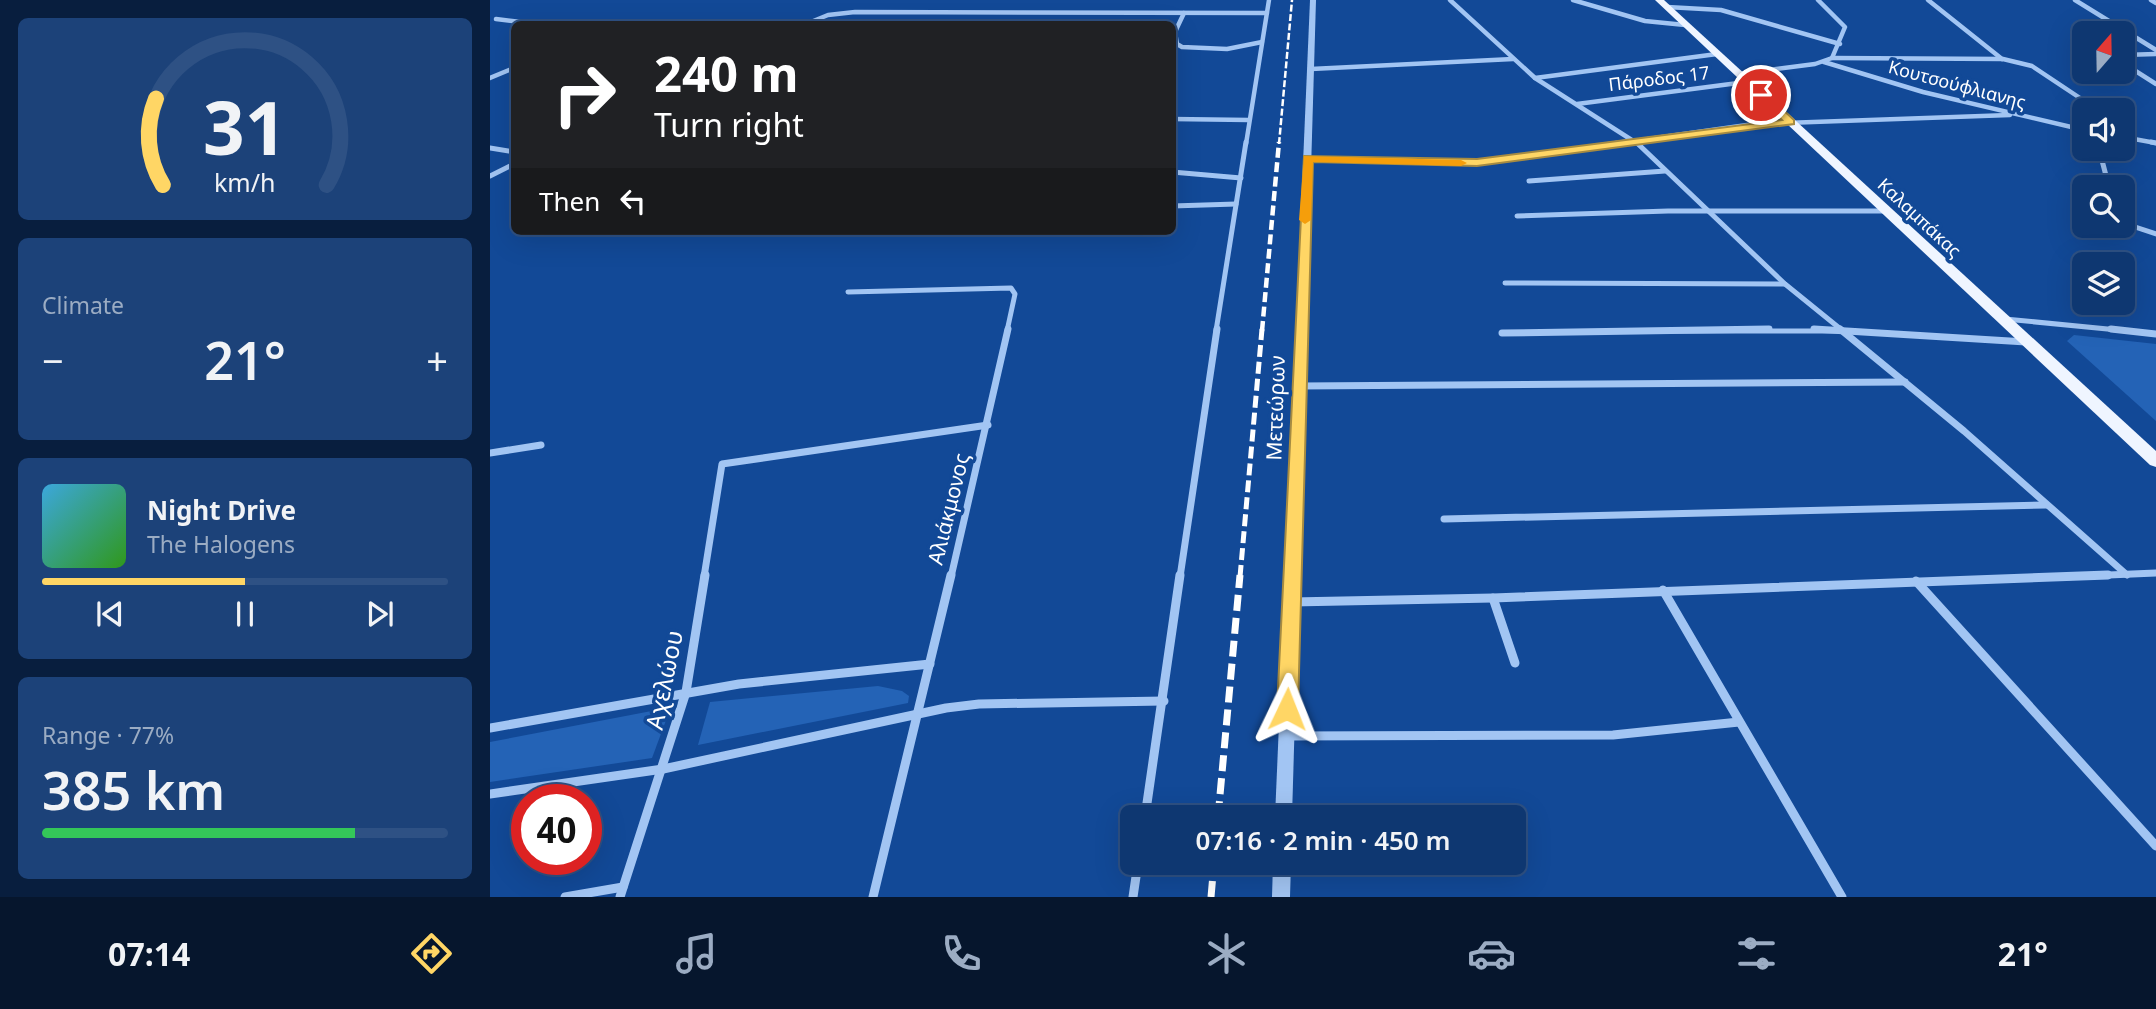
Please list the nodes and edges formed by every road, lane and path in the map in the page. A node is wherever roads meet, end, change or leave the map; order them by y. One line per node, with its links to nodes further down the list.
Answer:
1 (1269, 0): 12 (street)
2 (1313, 0): 29 (street, Μετεώρων)
3 (1450, 0): 25 (street)
4 (1573, 0): 16 (street)
5 (1818, 0): 20 (street)
6 (1928, 0): 26 (street)
7 (2075, 0): 21 (street)
8 (2151, 0): 9 (street)
9 (2156, 3)
10 (1663, 4): 16 (main road, Καλαμπάκας); 20 (street)
11 (1184, 13): 12 (street); 15 (street); 17 (street)
12 (1267, 13): 19 (street)
13 (496, 19): 14 (street)
14 (513, 21)
15 (813, 21)
16 (1685, 24): 22 (main road, Καλαμπάκας)
17 (1176, 30)
18 (1176, 38): 19 (street)
19 (1262, 42): 39 (street)
20 (1840, 44): 24 (street)
21 (2156, 52): 23 (street)
22 (1717, 54): 32 (street); 33 (main road, Καλαμπάκας)
23 (2135, 54)
24 (1832, 58): 26 (street); 27 (street)
25 (1513, 59): 29 (street); 32 (street)
26 (2003, 59): 35 (street)
27 (1824, 62): 33 (street, Πάροδος 17); 37 (street, Κουτσούφλιανης)
28 (511, 69): 31 (street)
29 (1311, 69): 47 (street, Μετεώρων)
30 (2135, 71): 34 (street)
31 (490, 78)
32 (1535, 78): 36 (street)
33 (1742, 78): 36 (street, Πάροδος 17); 40 (main road, Καλαμπάκας)
34 (2156, 84)
35 (2080, 98)
36 (1576, 104): 43 (street)
37 (2010, 114): 40 (street); 41 (street, Κουτσούφλιανης)
38 (1176, 119): 39 (street)
39 (1249, 120): 52 (street)
40 (1791, 122): 43 (street); 56 (main road, Καλαμπάκας)
41 (2072, 127)
42 (2135, 140): 44 (street)
43 (1635, 141): 47 (street); 49 (street)
44 (2156, 143)
45 (490, 148): 46 (street)
46 (511, 152)
47 (1308, 159): 70 (street, Μετεώρων)
48 (511, 166): 51 (street)
49 (1665, 171): 53 (street); 57 (street)
50 (1176, 172): 52 (street)
51 (490, 176)
52 (1241, 178): 54 (street)
53 (1529, 181)
54 (1236, 204): 55 (street); 86 (street)
55 (1176, 206)
56 (1885, 211): 57 (street); 64 (main road, Καλαμπάκας)
57 (1706, 212): 58 (street); 62 (street)
58 (1517, 216)
59 (2135, 227): 60 (street)
60 (2156, 234)
61 (1505, 283): 62 (street)
62 (1785, 284): 65 (street)
63 (848, 292): 71 (street, Αλιάκμονος)
64 (2001, 318): 67 (street); 68 (main road, Καλαμπάκας)
65 (1846, 332): 66 (street); 68 (street); 69 (street)
66 (1502, 333)
67 (2156, 334)
68 (2027, 342): 74 (main road, Καλαμπάκας)
69 (1905, 382): 70 (street); 75 (street)
70 (1299, 386): 82 (street, Μετεώρων)
71 (988, 425): 84 (street, Αλιάκμονος); 85 (street, Αχελώου)
72 (541, 445): 73 (street)
73 (490, 453)
74 (2156, 461)
75 (2046, 505): 76 (street); 78 (street)
76 (1444, 519)
77 (2156, 573): 78 (street)
78 (2127, 575): 79 (street)
79 (1916, 582): 80 (street); 95 (street)
80 (1663, 590): 81 (street); 88 (street)
81 (1493, 598): 82 (street); 83 (street)
82 (1292, 602): 90 (street, Μετεώρων)
83 (1515, 663)
84 (930, 664): 85 (street); 87 (street, Αλιάκμονος)
85 (686, 692): 89 (street); 91 (street, Αχελώου)
86 (1164, 701): 87 (street); 93 (street)
87 (920, 713): 91 (street); 100 (street, Αλιάκμονος)
88 (1738, 722): 90 (street); 103 (street)
89 (490, 728)
90 (1286, 736): 94 (street, Μετεώρων)
91 (663, 769): 92 (street); 98 (street, Αχελώου)
92 (490, 794)
93 (1147, 805)
94 (1283, 805)
95 (2156, 846)
96 (1136, 875): 101 (street)
97 (1282, 875): 102 (street)
98 (622, 892): 99 (street)
99 (565, 897)
100 (873, 897)
101 (1133, 897)
102 (1281, 897)
103 (1842, 897)

